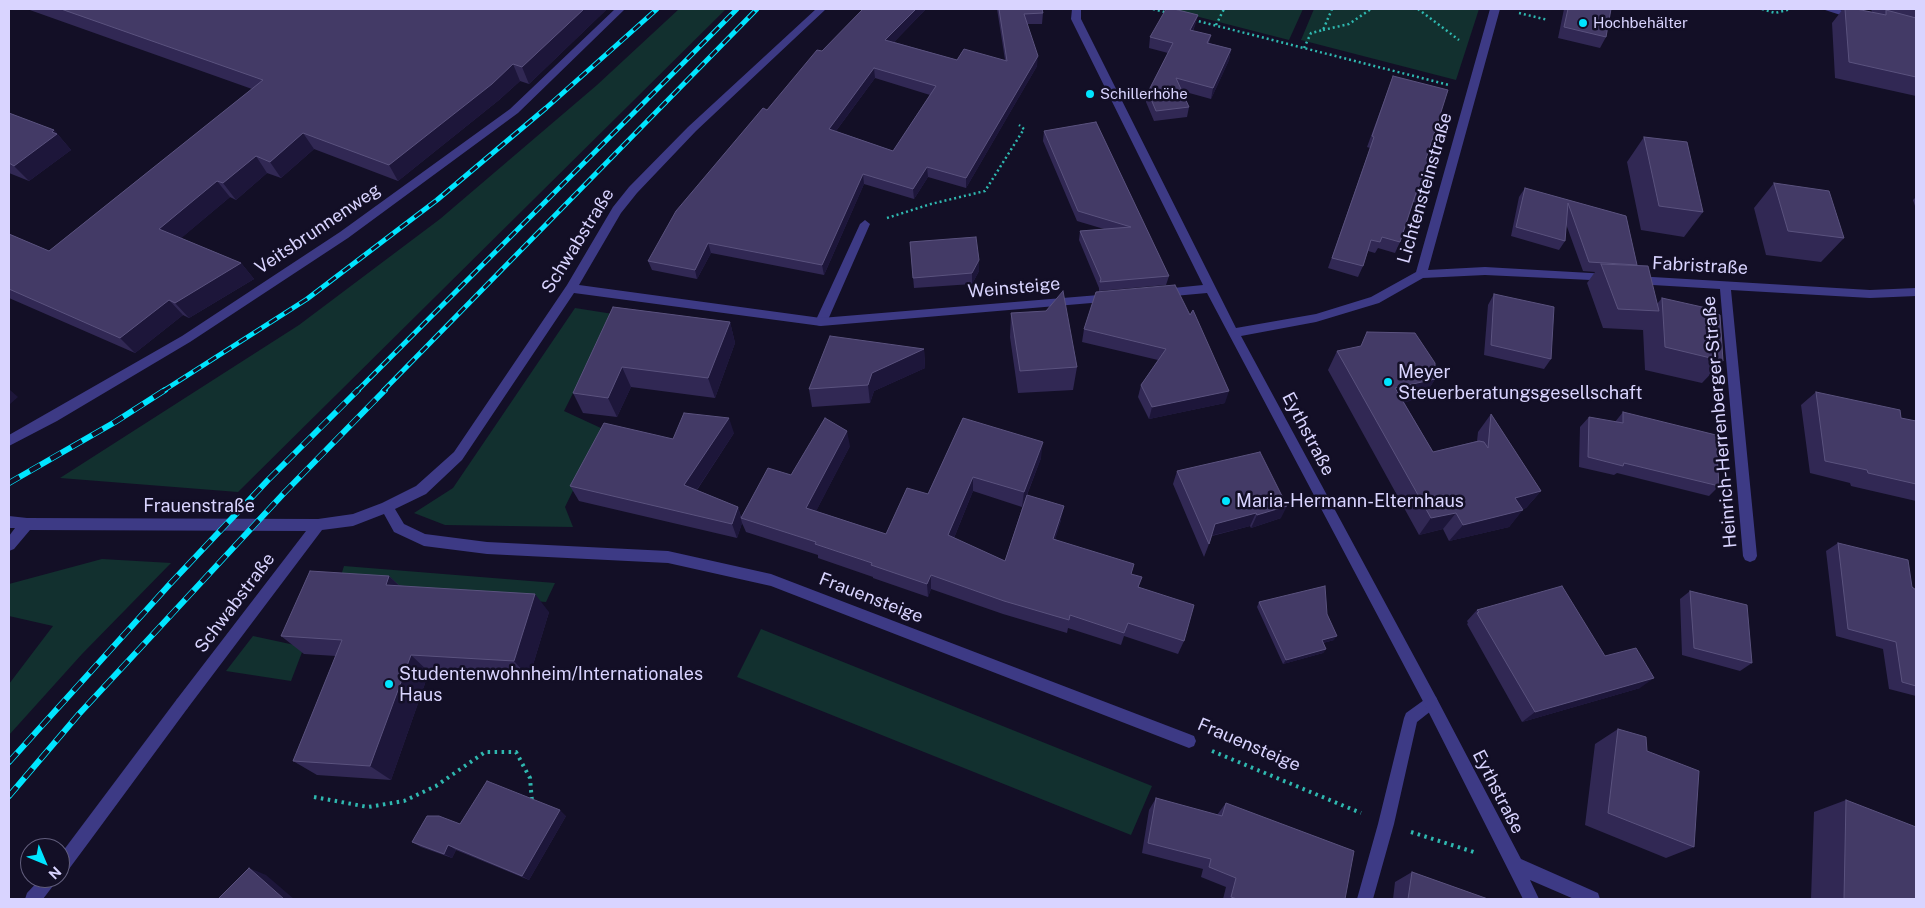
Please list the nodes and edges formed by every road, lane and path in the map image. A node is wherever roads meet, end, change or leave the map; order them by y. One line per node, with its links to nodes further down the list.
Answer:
1 (620, 9): 34 (street, Veitsbrunnenweg)
2 (821, 9): 27 (street, Schwabstraße)
3 (1076, 9): 28 (street, Eythstraße)
4 (1152, 9): 14 (path)
5 (1224, 9): 18 (path)
6 (1332, 9): 19 (path)
7 (1371, 9): 19 (path)
8 (1418, 9): 21 (path)
9 (1495, 9): 21 (street, Lichtensteinstraße)
10 (1762, 9): 11 (path)
11 (1791, 9)
12 (1827, 9): 15 (street)
13 (1515, 12): 17 (path)
14 (1169, 13)
15 (1863, 18)
16 (1193, 19): 18 (path)
17 (1548, 20)
18 (1216, 25): 20 (path)
19 (1323, 30): 20 (path)
20 (1304, 48): 22 (path)
21 (1481, 57): 22 (street, Lichtensteinstraße)
22 (1472, 91): 25 (street, Lichtensteinstraße)
23 (1019, 125): 24 (path)
24 (865, 224): 32 (street)
25 (1421, 274): 26 (street, Fabristraße); 33 (street, Lichtensteinstraße)
26 (1725, 284): 29 (street, Fabristraße); 40 (street, Heinrich-Herrenberger-Straße)
27 (571, 288): 32 (street, Weinsteige); 35 (street, Schwabstraße)
28 (1211, 288): 30 (street); 33 (street, Eythstraße)
29 (1916, 292)
30 (1152, 294)
31 (1123, 296): 32 (street, Weinsteige)
32 (821, 322)
33 (1233, 333): 41 (street, Eythstraße)
34 (9, 441)
35 (387, 507): 38 (street, Frauenstraße); 42 (street, Frauensteige)
36 (9, 522): 37 (street, Frauenstraße)
37 (26, 524): 38 (street, Frauenstraße); 39 (street)
38 (318, 525): 47 (street, Schwabstraße)
39 (9, 545)
40 (1750, 556)
41 (1431, 702): 46 (street); 48 (street, Eythstraße)
42 (1189, 741): 44 (path, Frauensteige)
43 (314, 797): 45 (path)
44 (1330, 800)
45 (532, 802)
46 (1386, 824): 48 (path); 51 (street)
47 (70, 854)
48 (1515, 866): 52 (street, Eythstraße); 53 (street)
49 (42, 888): 50 (street)
50 (33, 899)
51 (1365, 899)
52 (1531, 899)
53 (1592, 899)

